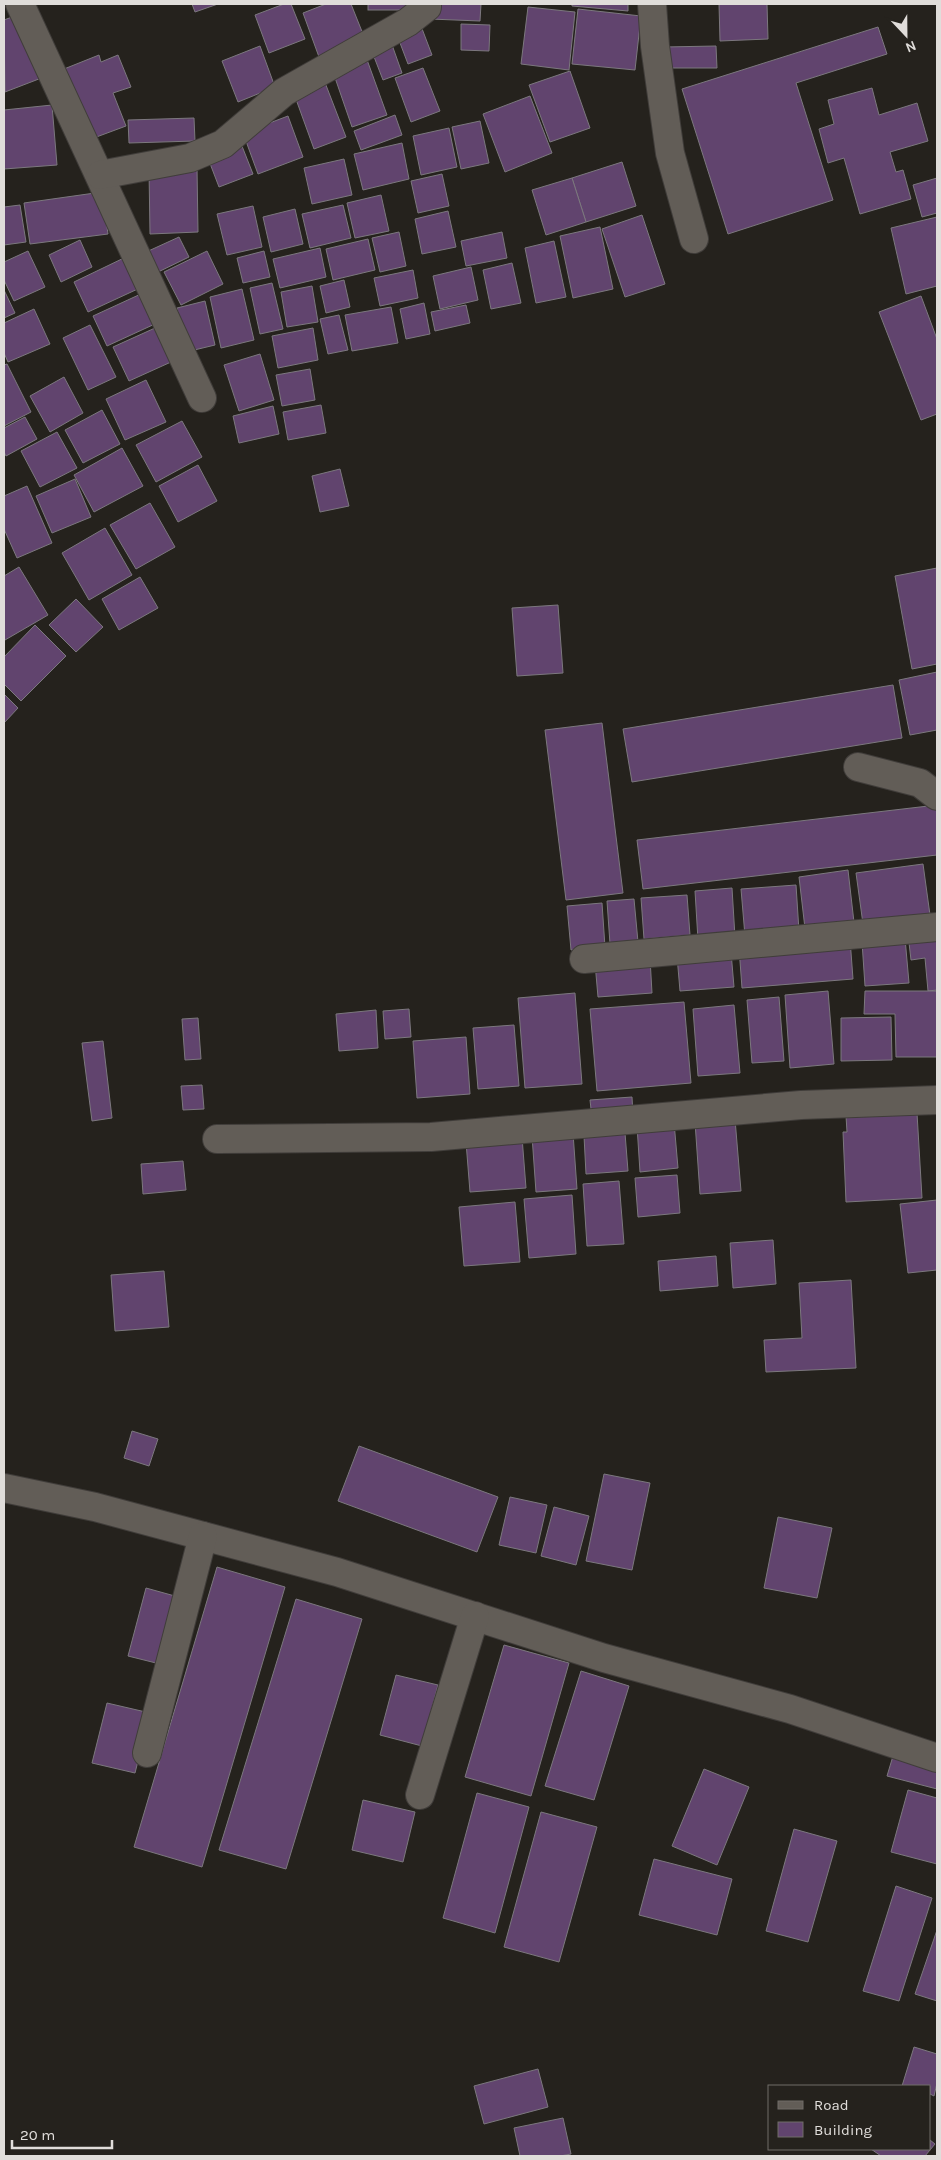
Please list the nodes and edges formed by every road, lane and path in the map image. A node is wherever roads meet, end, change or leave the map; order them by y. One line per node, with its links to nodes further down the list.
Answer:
1 (20, 4): 4 (street)
2 (427, 4): 4 (street)
3 (652, 4): 5 (street)
4 (100, 175): 6 (street)
5 (694, 238)
6 (202, 398)
7 (858, 767): 8 (street)
8 (937, 796)
9 (937, 927): 10 (street)
10 (584, 960)
11 (937, 1100): 12 (street)
12 (217, 1139)
13 (4, 1488): 14 (street)
14 (203, 1536): 15 (street); 16 (street)
15 (475, 1616): 17 (street); 18 (street)
16 (147, 1753)
17 (937, 1758)
18 (420, 1795)

